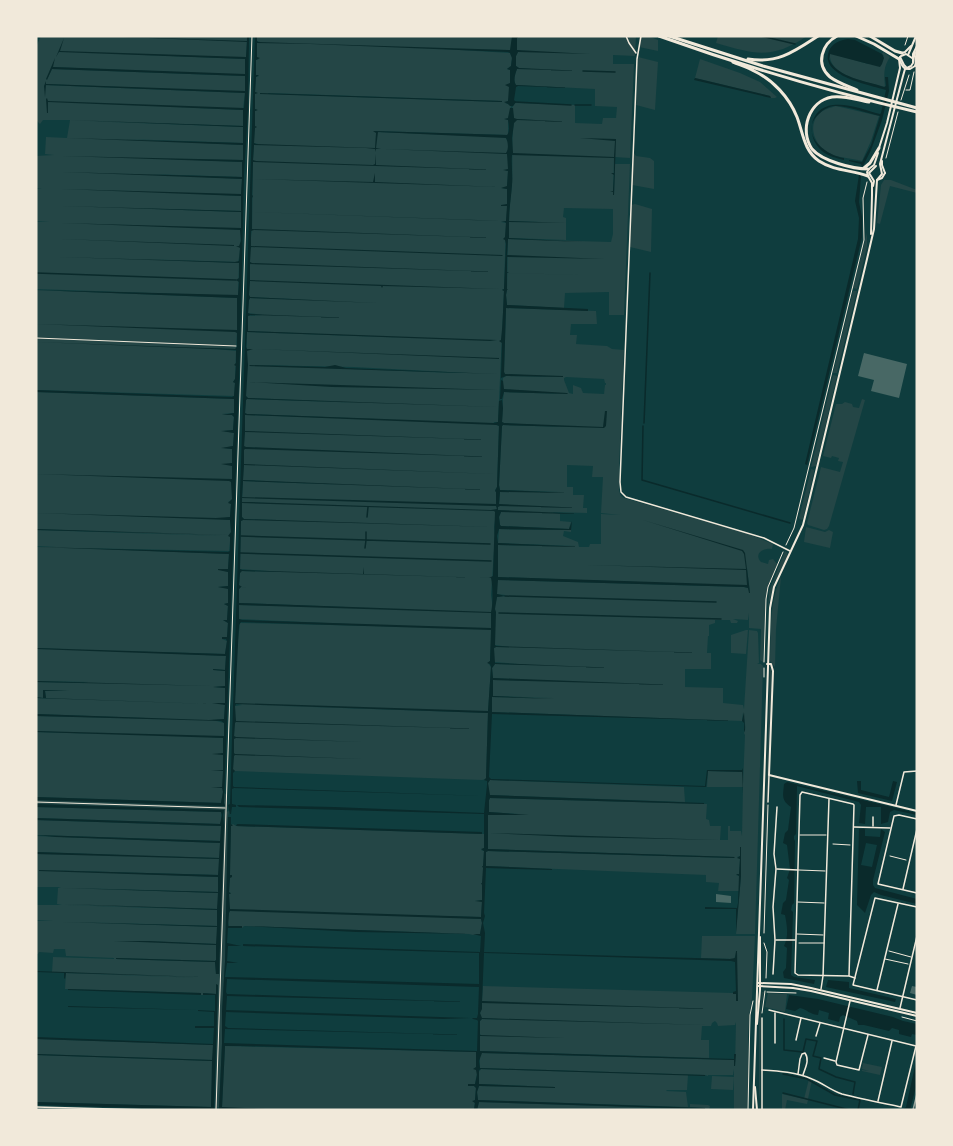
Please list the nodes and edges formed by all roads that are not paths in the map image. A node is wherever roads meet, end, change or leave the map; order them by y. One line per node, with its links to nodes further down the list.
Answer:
1 (626, 36): 12 (street)
2 (641, 36): 12 (street)
3 (659, 36): 13 (highway)
4 (669, 36): 13 (highway)
5 (818, 36): 13 (highway)
6 (837, 36): 17 (highway)
7 (856, 36): 14 (highway)
8 (870, 36): 14 (highway)
9 (916, 36): 10 (main road)
10 (912, 44): 14 (main road); 14 (main road)
11 (917, 46): 15 (main road)
12 (637, 54): 27 (street)
13 (718, 54): 17 (highway); 18 (highway); 24 (highway)
14 (902, 57): 15 (main road); 16 (main road); 16 (main road)
15 (913, 57): 16 (main road)
16 (905, 69): 20 (main road); 20 (main road)
17 (867, 95): 18 (highway)
18 (881, 101): 19 (highway); 22 (highway)
19 (917, 110)
20 (881, 149): 21 (main road); 22 (highway); 23 (main road)
21 (874, 166): 23 (main road); 24 (main road)
22 (856, 167): 24 (highway)
23 (881, 167): 25 (main road)
24 (869, 176): 25 (main road); 26 (main road)
25 (879, 180): 26 (main road)
26 (872, 237): 27 (main road)
27 (791, 552): 28 (main road)
28 (766, 664): 30 (main road); 69 (main road)
29 (917, 771): 33 (street)
30 (769, 775): 32 (street); 33 (main road)
31 (829, 798): 38 (street); 42 (street); 43 (street)
32 (768, 802)
33 (896, 805): 35 (main road)
34 (777, 807): 44 (street)
35 (917, 810)
36 (873, 817): 39 (street)
37 (917, 819): 40 (street)
38 (854, 826): 39 (street); 67 (street)
39 (873, 827): 40 (street)
40 (891, 828): 47 (street)
41 (917, 829): 47 (street)
42 (799, 835): 43 (street); 45 (street)
43 (828, 836): 46 (street)
44 (776, 869): 45 (street); 56 (street)
45 (796, 870): 46 (street); 49 (street)
46 (827, 871): 50 (street)
47 (902, 890): 48 (street)
48 (917, 893)
49 (797, 902): 50 (street); 53 (street)
50 (826, 903): 54 (street)
51 (899, 903): 52 (street); 60 (street); 68 (street)
52 (917, 907)
53 (796, 934): 54 (street); 57 (street)
54 (825, 935): 59 (street)
55 (917, 936): 62 (street)
56 (775, 940): 57 (street); 65 (street)
57 (794, 940): 66 (street)
58 (799, 943): 59 (street)
59 (825, 943): 66 (street)
60 (887, 951): 61 (street); 62 (street)
61 (885, 958): 64 (street); 71 (street)
62 (911, 958): 63 (street); 64 (street)
63 (916, 960)
64 (910, 964): 72 (street)
65 (773, 974)
66 (824, 976): 67 (street); 70 (street)
67 (849, 976): 68 (street)
68 (855, 978): 71 (street)
69 (758, 985): 70 (main road); 96 (main road)
70 (820, 991): 73 (main road)
71 (877, 991): 72 (street)
72 (902, 997): 74 (street); 76 (street)
73 (851, 999): 76 (main road); 82 (street)
74 (917, 1000)
75 (769, 1010): 77 (street)
76 (899, 1010): 78 (main road)
77 (776, 1012): 80 (street); 87 (street)
78 (917, 1015)
79 (762, 1018): 90 (street)
80 (801, 1018): 81 (street); 85 (street)
81 (820, 1023): 82 (street); 84 (street)
82 (844, 1028): 83 (street); 89 (street)
83 (868, 1034): 86 (street); 89 (street)
84 (816, 1036)
85 (796, 1040)
86 (892, 1040): 93 (street); 93 (street)
87 (775, 1043)
88 (824, 1058): 89 (street)
89 (836, 1061)
90 (762, 1070): 91 (street); 97 (street)
91 (798, 1075): 92 (street); 92 (street)
92 (803, 1076): 93 (street)
93 (878, 1102)
94 (36, 1107): 95 (street)
95 (151, 1110)
96 (755, 1110)
97 (762, 1110)

